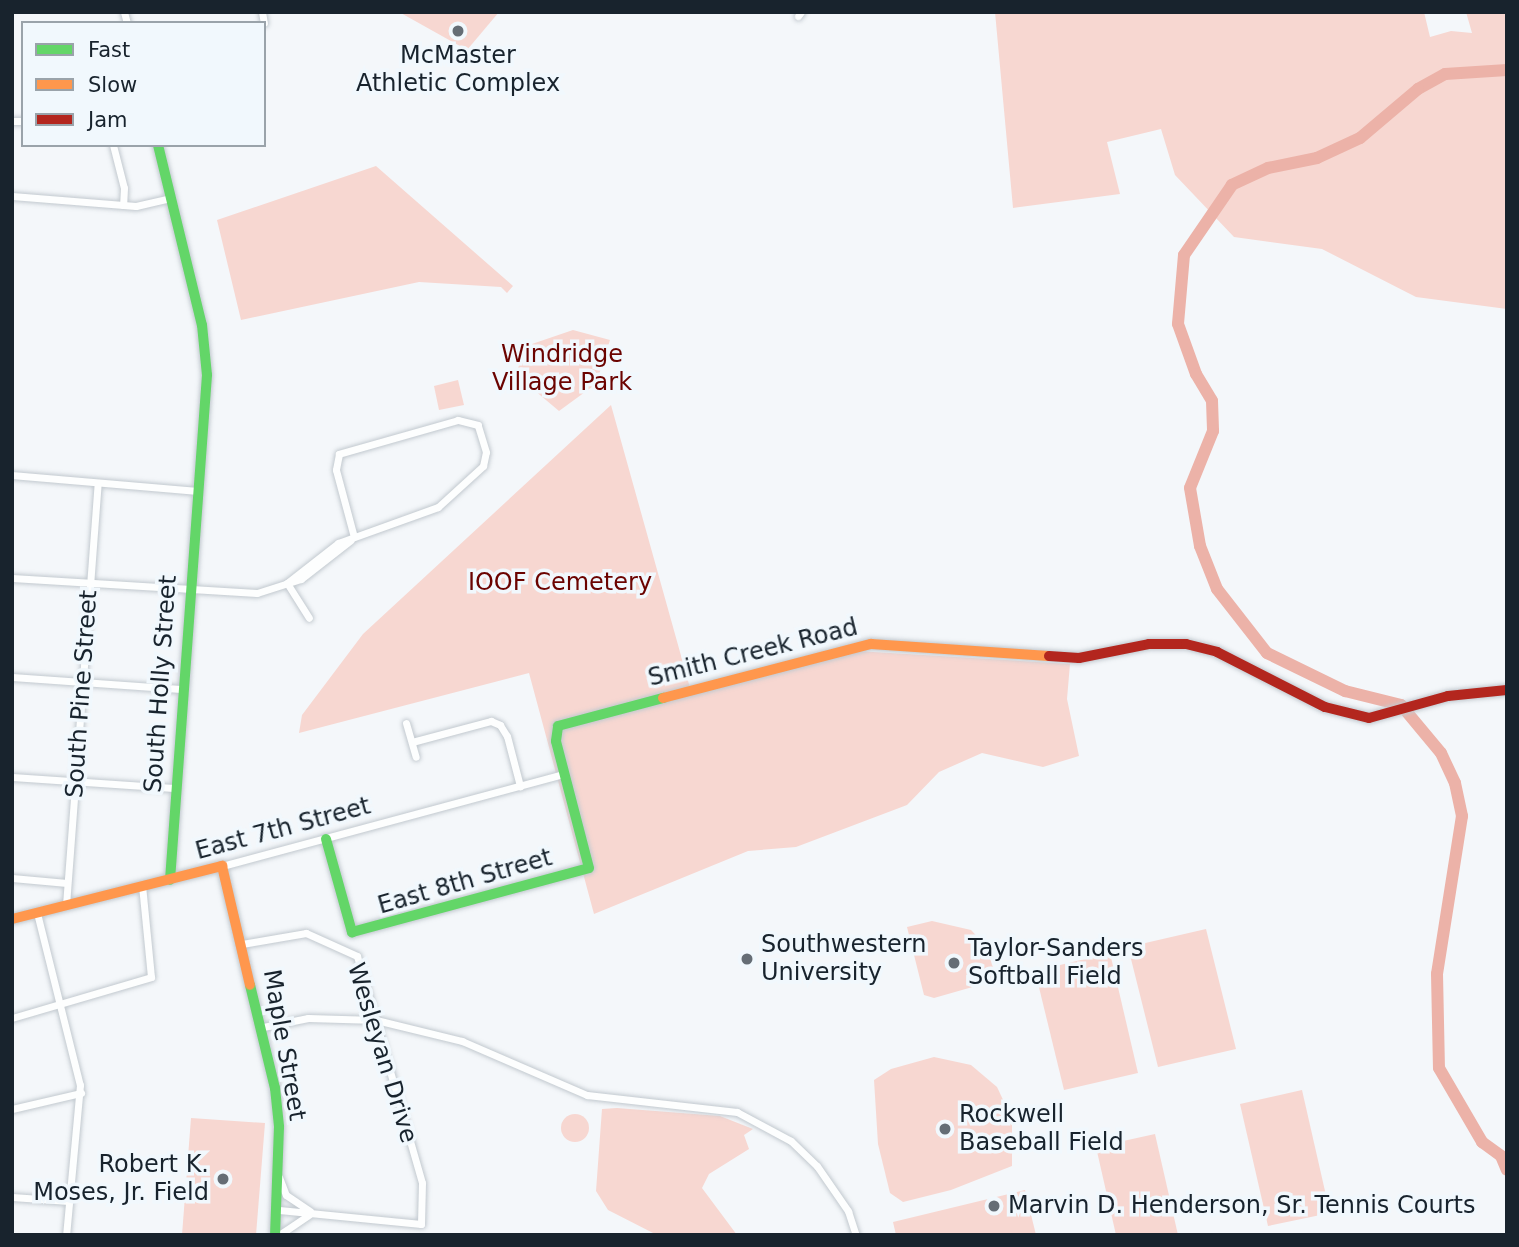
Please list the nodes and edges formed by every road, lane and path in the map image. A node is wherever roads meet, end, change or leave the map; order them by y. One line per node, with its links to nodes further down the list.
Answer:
1 (114, 147): 5 (street)
2 (158, 147): 4 (street, South Holly Street)
3 (12, 196): 5 (street)
4 (170, 198): 5 (street); 8 (street, South Holly Street)
5 (122, 205)
6 (12, 475): 7 (street)
7 (98, 483): 8 (street); 12 (street, South Pine Street)
8 (197, 491): 13 (street, South Holly Street)
9 (354, 537): 9 (street); 11 (street)
10 (12, 578): 12 (street)
11 (287, 583): 13 (street); 14 (street)
12 (90, 585): 13 (street); 16 (street, South Pine Street)
13 (189, 592): 17 (street, South Holly Street)
14 (309, 618)
15 (12, 677): 16 (street)
16 (83, 682): 17 (street); 24 (street, South Pine Street)
17 (181, 689): 26 (street, South Holly Street)
18 (1507, 690): 22 (street, Smith Creek Road)
19 (406, 723): 20 (street)
20 (412, 742): 21 (street); 25 (street)
21 (416, 757)
22 (563, 774): 25 (street, East 7th Street); 29 (street, Smith Creek Road)
23 (12, 777): 24 (street)
24 (75, 781): 26 (street); 32 (street, South Pine Street)
25 (520, 786): 27 (street, East 7th Street)
26 (174, 788): 31 (street, South Holly Street)
27 (326, 839): 28 (street, East 7th Street); 29 (street, East 8th Street)
28 (222, 866): 31 (street, East 7th Street); 37 (street, Maple Street)
29 (589, 868)
30 (12, 878): 32 (street)
31 (170, 880): 33 (street, East 7th Street)
32 (67, 884): 34 (street, South Pine Street)
33 (142, 886): 34 (street, East 7th Street); 38 (street)
34 (66, 905): 35 (street, East 7th Street)
35 (37, 913): 36 (street, East 7th Street); 38 (street)
36 (12, 919)
37 (242, 944): 40 (street, Wesleyan Drive); 41 (street, Maple Street)
38 (60, 1005): 39 (street); 42 (street)
39 (12, 1018)
40 (376, 1020): 41 (street); 48 (street, Wesleyan Drive); 51 (street)
41 (262, 1027): 44 (street, Maple Street)
42 (81, 1093): 43 (street); 46 (street)
43 (12, 1109)
44 (278, 1175): 47 (street, Maple Street); 48 (street)
45 (12, 1197): 46 (street)
46 (69, 1202): 49 (street)
47 (277, 1210): 48 (street); 50 (street, Maple Street)
48 (317, 1213): 50 (street)
49 (66, 1235)
50 (277, 1235)
51 (856, 1235)

